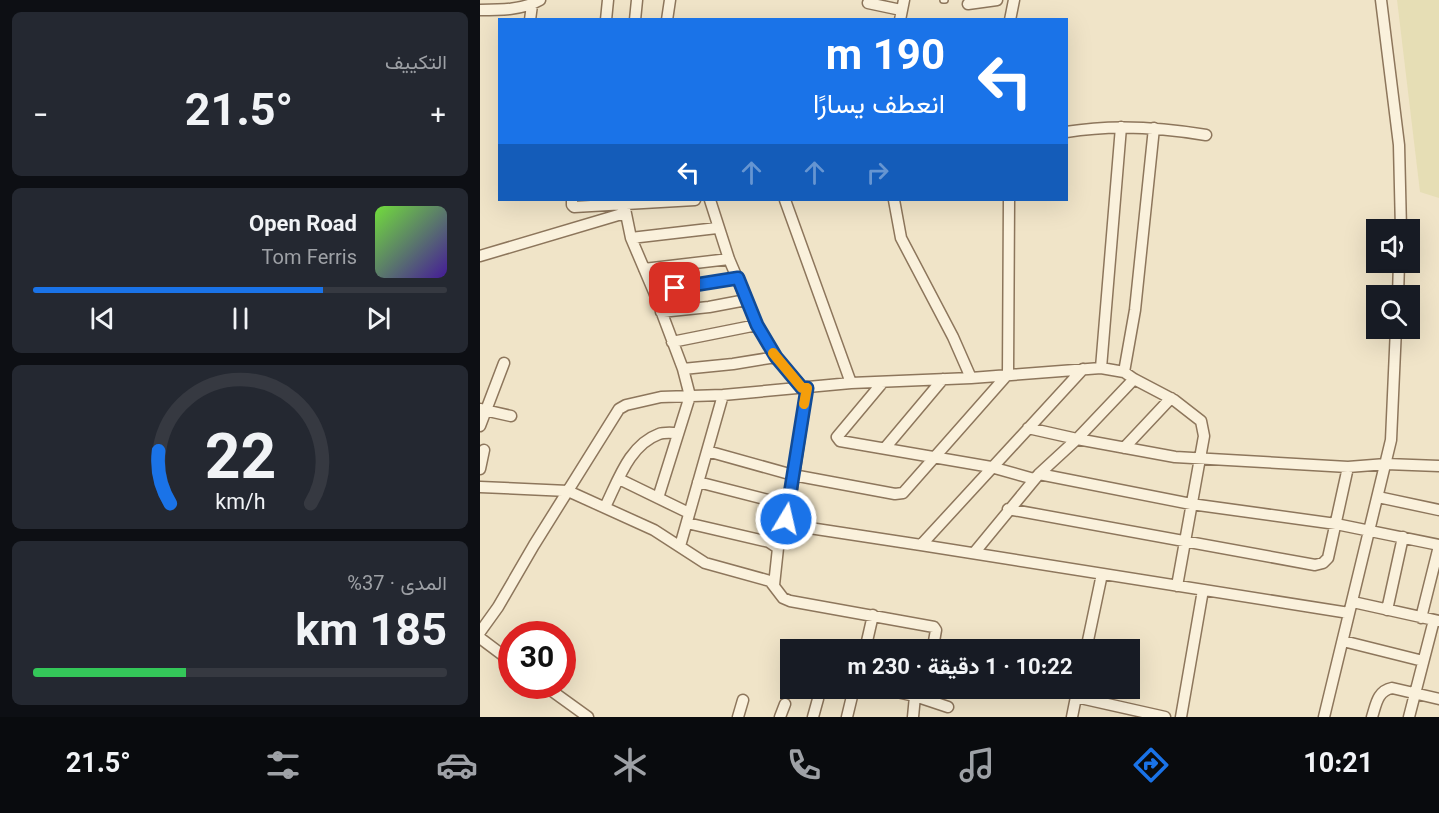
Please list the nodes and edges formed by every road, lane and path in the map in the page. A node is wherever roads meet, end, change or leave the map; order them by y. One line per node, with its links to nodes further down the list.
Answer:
1 (608, 0): 13 (street)
2 (637, 0): 14 (street)
3 (670, 0): 15 (street)
4 (997, 0): 9 (street)
5 (1014, 0): 16 (street)
6 (1381, 0): 29 (street)
7 (536, 2): 10 (street); 12 (street)
8 (868, 3): 11 (street)
9 (968, 4)
10 (480, 10)
11 (902, 10)
12 (531, 18)
13 (606, 18)
14 (635, 18)
15 (667, 18)
16 (1010, 18)
17 (1121, 127): 18 (street); 19 (street); 44 (street)
18 (1154, 129): 20 (street); 47 (street)
19 (1068, 132)
20 (1206, 135)
21 (572, 201): 28 (street)
22 (668, 201): 27 (street)
23 (710, 201): 30 (street)
24 (785, 201): 53 (street)
25 (894, 201): 49 (street)
26 (1009, 201): 48 (street)
27 (641, 202): 28 (street)
28 (625, 209): 31 (street); 32 (street)
29 (1401, 219)
30 (717, 228): 31 (street); 33 (street)
31 (631, 238): 34 (street)
32 (480, 256)
33 (729, 259): 34 (street); 35 (street)
34 (644, 269): 36 (street)
35 (738, 278): 36 (street); 37 (street)
36 (654, 292): 38 (street)
37 (746, 300): 38 (street); 39 (street)
38 (661, 312): 41 (street)
39 (757, 325): 41 (street); 42 (street)
40 (1396, 339): 70 (street)
41 (672, 342): 45 (street)
42 (776, 357): 45 (street); 54 (street)
43 (504, 363): 58 (street)
44 (1101, 368): 46 (street); 47 (street)
45 (683, 369): 56 (street)
46 (1083, 369): 48 (street); 61 (street)
47 (1124, 372): 51 (street)
48 (1008, 374): 49 (street); 68 (street)
49 (971, 378): 50 (street)
50 (943, 379): 52 (street); 64 (street)
51 (1134, 379): 57 (street); 63 (street)
52 (883, 381): 53 (street); 64 (street)
53 (851, 383): 54 (street)
54 (805, 388): 55 (street); 75 (street)
55 (723, 395): 56 (street); 67 (street)
56 (690, 396): 62 (street); 80 (street)
57 (1171, 398): 65 (street); 69 (street)
58 (483, 410): 59 (street); 60 (street)
59 (511, 416)
60 (480, 426)
61 (1028, 428): 63 (street); 72 (street)
62 (678, 433): 77 (street); 82 (street)
63 (1077, 439): 65 (street); 76 (street)
64 (885, 448): 68 (street)
65 (1124, 448): 69 (street)
66 (484, 450): 74 (street)
67 (707, 451): 75 (street); 78 (street)
68 (934, 457): 72 (street); 75 (street)
69 (1200, 459): 73 (street); 83 (street)
70 (1386, 464): 71 (street); 73 (street); 81 (street)
71 (1439, 466)
72 (992, 467): 76 (street); 94 (street)
73 (1348, 467): 90 (street)
74 (480, 469)
75 (793, 475): 84 (street)
76 (1036, 476): 83 (street); 86 (street)
77 (619, 479): 82 (street); 85 (street)
78 (698, 482): 84 (street); 88 (street)
79 (480, 487): 80 (street)
80 (568, 491): 85 (street); 108 (street)
81 (1378, 497): 87 (street); 91 (street)
82 (658, 498): 88 (street)
83 (1191, 504): 90 (street); 93 (street)
84 (788, 505): 89 (street)
85 (605, 507): 96 (street)
86 (1008, 509): 93 (street); 98 (street)
87 (1439, 510)
88 (688, 518): 96 (street); 97 (street)
89 (788, 523): 94 (street); 97 (street)
90 (1336, 524): 91 (street); 93 (street)
91 (1370, 530): 92 (street); 103 (street)
92 (1403, 537): 95 (street); 104 (street)
93 (1184, 541): 101 (street)
94 (921, 545): 98 (street)
95 (1439, 545): 106 (street)
96 (680, 546): 100 (street)
97 (776, 546): 100 (street)
98 (974, 553): 99 (street)
99 (1102, 574): 101 (street); 112 (street)
100 (774, 585): 105 (street)
101 (1177, 586): 102 (street)
102 (1203, 590): 103 (street); 138 (street)
103 (1351, 608): 104 (street); 113 (street)
104 (1387, 610): 106 (street)
105 (873, 615): 110 (street); 111 (street)
106 (1421, 618): 107 (street)
107 (1437, 621): 115 (street)
108 (480, 632)
109 (480, 638): 114 (street)
110 (868, 639)
111 (935, 639)
112 (1088, 639)
113 (1342, 641): 115 (street); 139 (street)
114 (498, 652)
115 (1423, 661): 116 (street)
116 (1415, 693): 124 (street); 140 (street); 141 (street)
117 (563, 699): 129 (street)
118 (818, 699): 132 (street)
119 (852, 699): 133 (street)
120 (917, 699): 134 (street)
121 (930, 699): 128 (street)
122 (1076, 699): 135 (street)
123 (1095, 699): 127 (street)
124 (1439, 699)
125 (743, 700): 130 (street)
126 (785, 704): 131 (street)
127 (1113, 705): 136 (street); 137 (street)
128 (948, 706)
129 (588, 717)
130 (738, 717)
131 (780, 717)
132 (813, 717)
133 (848, 717)
134 (913, 717)
135 (1072, 717)
136 (1110, 717)
137 (1166, 717)
138 (1181, 717)
139 (1324, 717)
140 (1372, 717)
141 (1409, 717)

